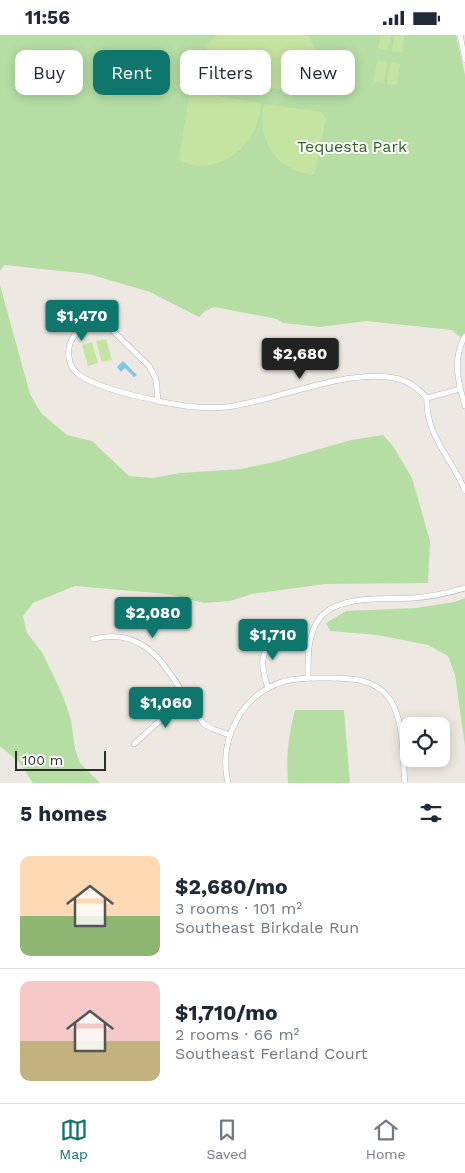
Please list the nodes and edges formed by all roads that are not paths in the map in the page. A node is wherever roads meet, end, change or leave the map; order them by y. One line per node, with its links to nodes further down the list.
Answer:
1 (460, 35): 2 (street)
2 (465, 60)
3 (465, 336): 4 (street)
4 (460, 389): 5 (street); 7 (street)
5 (427, 398): 6 (street); 8 (street)
6 (158, 401): 6 (street)
7 (465, 406)
8 (465, 491)
9 (465, 588): 12 (street)
10 (286, 635): 13 (street)
11 (93, 639): 14 (street)
12 (308, 678): 13 (street); 18 (street)
13 (268, 688): 15 (street)
14 (184, 697): 15 (street); 16 (street)
15 (229, 735): 17 (street)
16 (134, 744)
17 (228, 783)
18 (404, 783)

